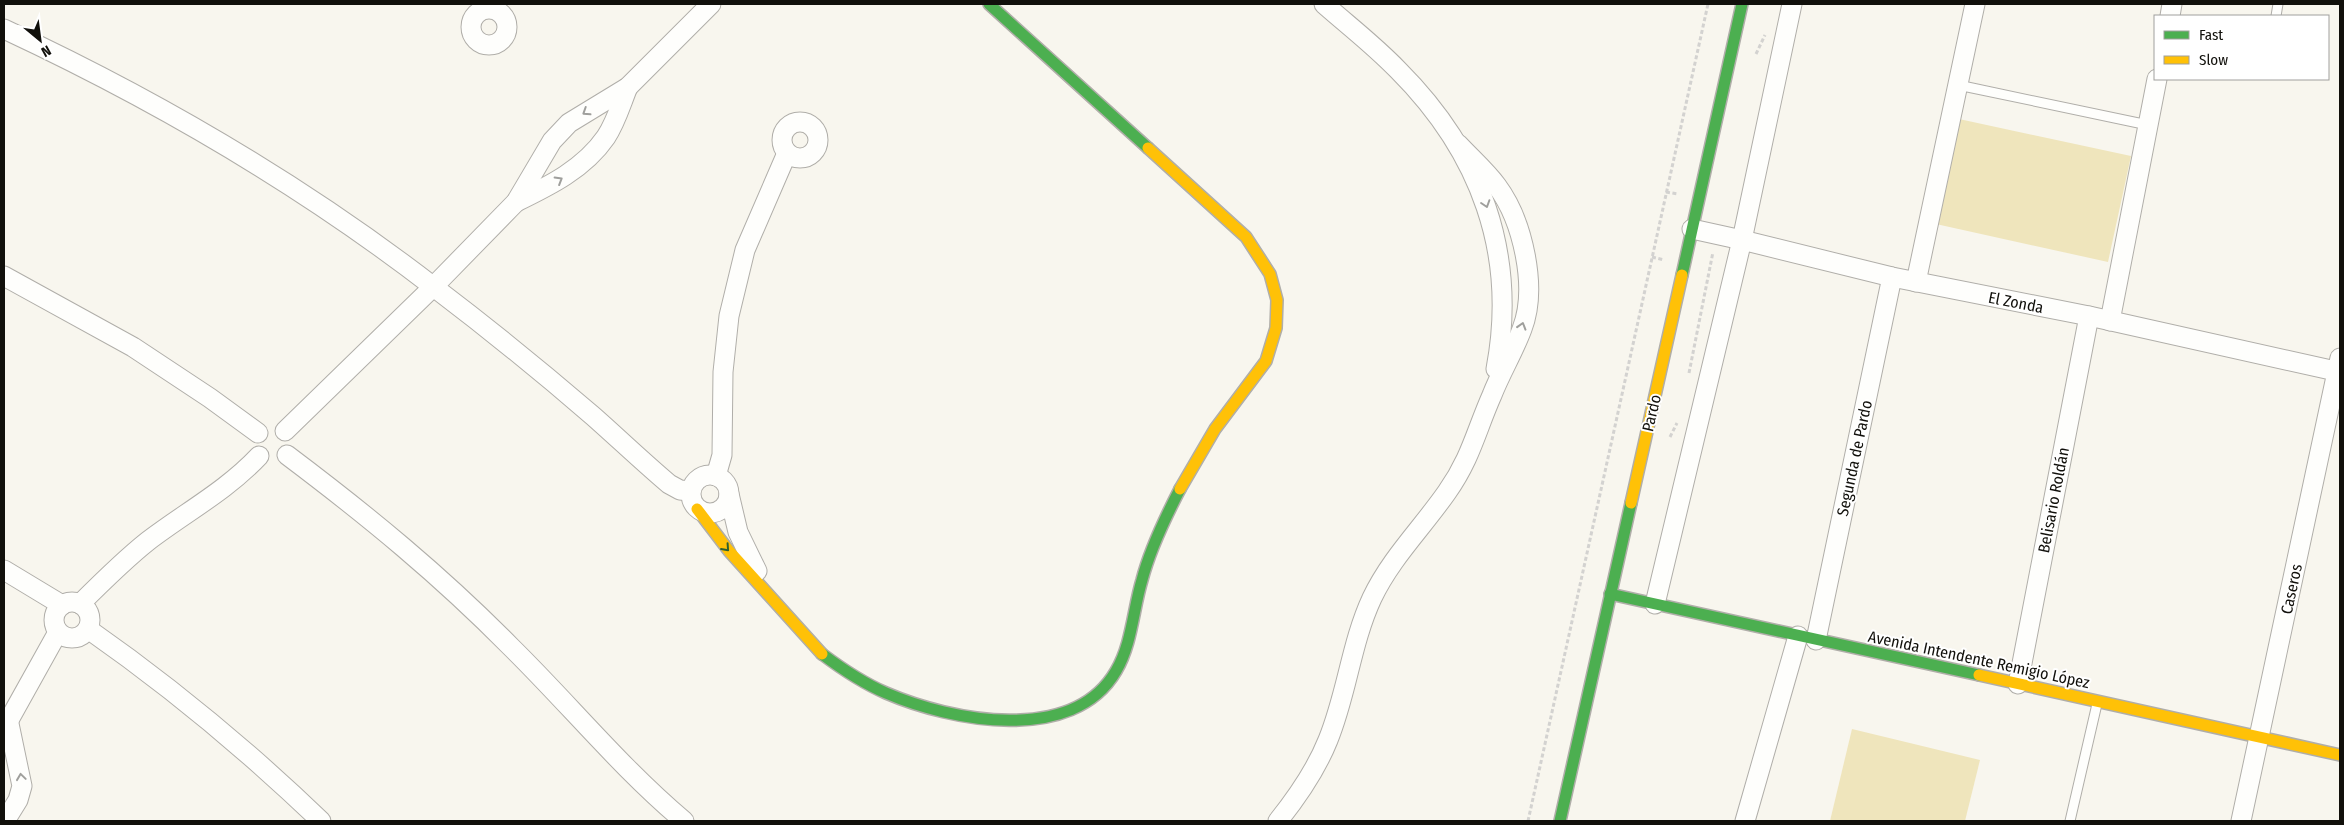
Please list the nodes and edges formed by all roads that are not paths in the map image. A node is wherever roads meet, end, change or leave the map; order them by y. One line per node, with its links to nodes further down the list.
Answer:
1 (711, 4): 10 (street)
2 (989, 4): 37 (street)
3 (1324, 4): 12 (street)
4 (1742, 4): 15 (street, Pardo)
5 (1792, 4): 16 (street)
6 (1975, 4): 9 (street)
7 (4, 29): 22 (street)
8 (2157, 80): 11 (street)
9 (1958, 85): 11 (lane); 21 (street)
10 (628, 87): 14 (street, one-way to 14); 14 (street, one-way to 10)
11 (2148, 125): 24 (street)
12 (1458, 144): 17 (street); 18 (street, one-way to 18)
13 (787, 153): 31 (street)
14 (516, 202): 22 (street)
15 (1692, 230): 16 (street, El Zonda); 36 (street, Pardo)
16 (1742, 240): 20 (street, El Zonda); 39 (street)
17 (1526, 262): 18 (street); 26 (street, one-way to 17)
18 (1500, 266): 26 (street)
19 (4, 276): 28 (street)
20 (1892, 277): 21 (street, El Zonda); 42 (street, Segunda de Pardo)
21 (1916, 282): 23 (street, El Zonda)
22 (434, 287): 27 (street); 32 (street)
23 (2089, 316): 24 (street, El Zonda); 43 (street, Belisario Roldán)
24 (2110, 321): 25 (street, El Zonda)
25 (2339, 367): 46 (street, Caseros)
26 (1489, 402): 51 (street)
27 (286, 431): 28 (street); 29 (street)
28 (258, 433): 30 (street)
29 (287, 455): 30 (street); 50 (street)
30 (259, 456): 38 (street)
31 (716, 476): 32 (street); 33 (street)
32 (690, 491): 34 (street)
33 (729, 494): 34 (street); 37 (street)
34 (697, 509): 37 (street, one-way to 37)
35 (4, 570): 38 (street)
36 (1610, 594): 39 (street, Avenida Intendente Remigio López); 52 (street, Pardo)
37 (772, 598)
38 (71, 604): 40 (street); 41 (street)
39 (1655, 604): 42 (street, Avenida Intendente Remigio López)
40 (88, 629): 41 (street); 49 (street)
41 (58, 632): 45 (street)
42 (1807, 638): 43 (street, Avenida Intendente Remigio López); 53 (street, Segunda de Pardo)
43 (2018, 684): 44 (street, Avenida Intendente Remigio López)
44 (2097, 702): 46 (street, Avenida Intendente Remigio López); 54 (lane)
45 (5, 723): 48 (street, one-way to 45)
46 (2259, 738): 47 (street, Avenida Intendente Remigio López); 55 (street, Caseros)
47 (2340, 755)
48 (5, 821)
49 (321, 821)
50 (684, 821)
51 (1278, 821)
52 (1560, 821)
53 (1745, 821)
54 (2070, 821)
55 (2241, 821)

